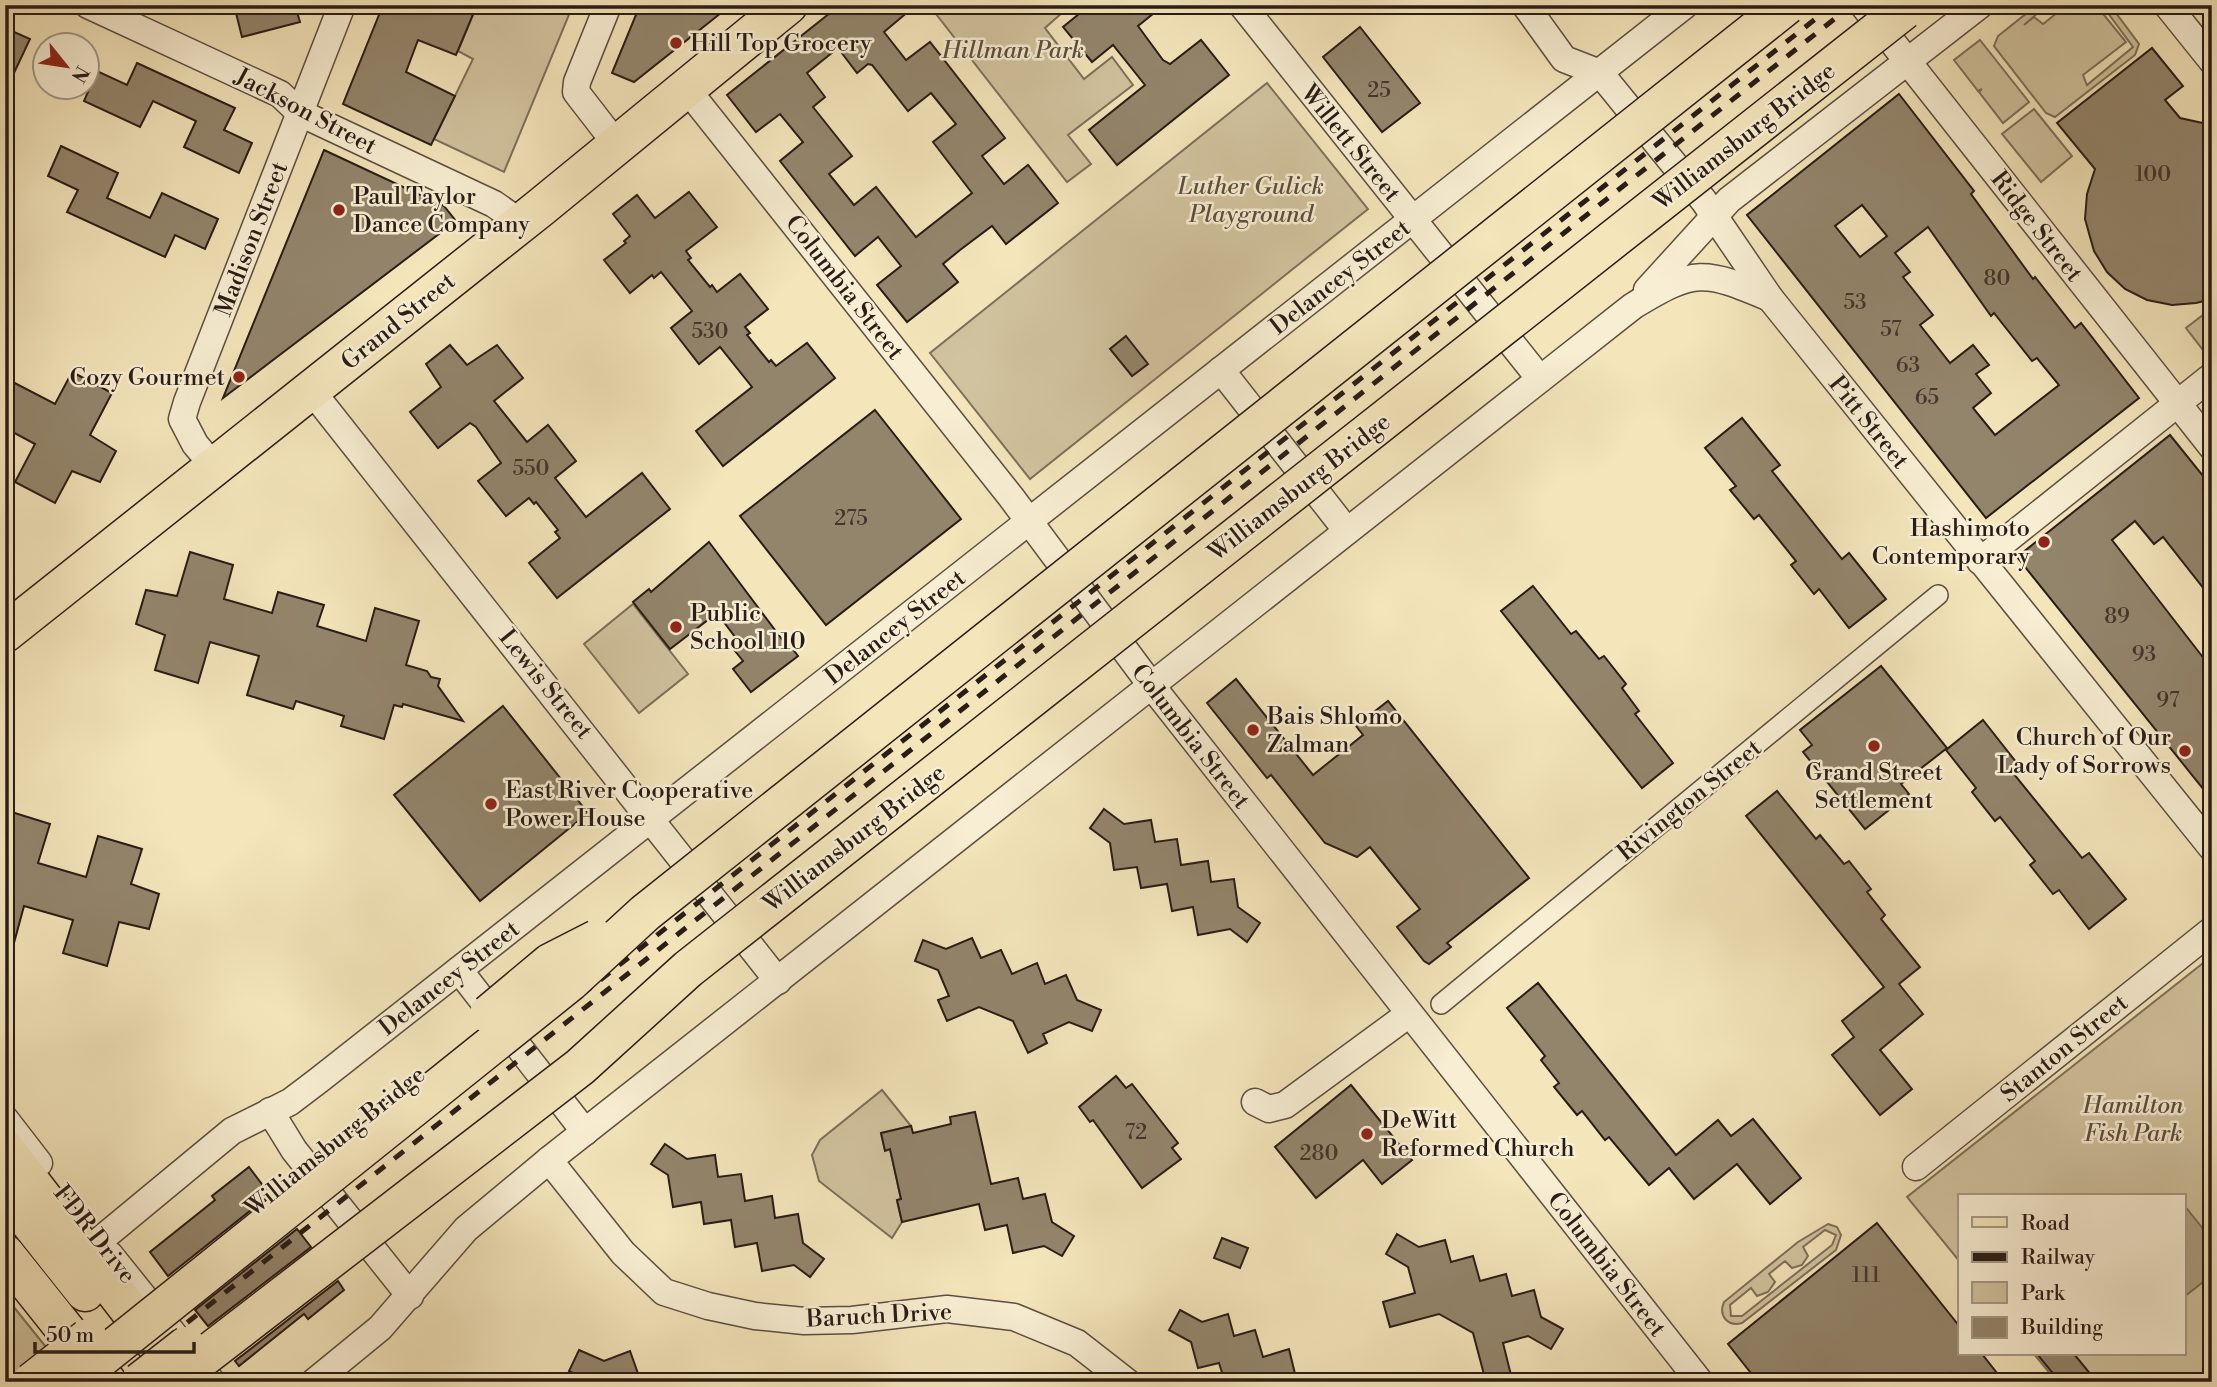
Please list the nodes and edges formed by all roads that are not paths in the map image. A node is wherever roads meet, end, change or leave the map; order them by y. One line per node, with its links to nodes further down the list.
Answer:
1 (88, 5): 17 (street, Jackson Street)
2 (342, 5): 17 (street, Madison Street)
3 (608, 5): 18 (street)
4 (788, 5): 16 (main road, Grand Street)
5 (1242, 5): 20 (street, Willett Street)
6 (1525, 5): 15 (street)
7 (1685, 5): 15 (street, Delancey Street)
8 (1787, 5): 39 (main road, Williamsburg Bridge, bridge)
9 (1863, 5): 14 (street, Ridge Street)
10 (1980, 5): 14 (street)
11 (2168, 5): 13 (street)
12 (1907, 8): 41 (main road, Williamsburg Bridge, bridge)
13 (2212, 61)
14 (1908, 62): 19 (street); 28 (street, Ridge Street)
15 (1600, 73): 19 (street, Pitt Street); 20 (street, Delancey Street)
16 (686, 88): 18 (main road, Grand Street); 31 (street, Columbia Street)
17 (300, 113): 21 (street, Jackson Street); 30 (street, Madison Street)
18 (617, 145): 21 (main road, Grand Street)
19 (1713, 215): 22 (street, Pitt Street); 23 (street)
20 (1413, 220): 24 (street, Delancey Street); 26 (street, Willett Street)
21 (521, 223): 27 (main road, Grand Street)
22 (1770, 298): 23 (street); 33 (street, Pitt Street)
23 (1633, 306): 26 (street)
24 (1221, 370): 31 (street, Delancey Street); 32 (street)
25 (2212, 376): 28 (street)
26 (1540, 379): 32 (street)
27 (311, 390): 30 (main road, Grand Street); 37 (street, Lewis Street)
28 (2177, 404): 29 (street, Ridge Street); 33 (street)
29 (2212, 447)
30 (215, 468): 35 (main road, Grand Street)
31 (1030, 521): 36 (street, Columbia Street); 37 (street, Delancey Street)
32 (1347, 531): 36 (street)
33 (1980, 561): 38 (street, Pitt Street)
34 (1938, 595): 44 (street, Rivington Street)
35 (5, 633)
36 (1151, 685): 43 (street); 45 (street, Columbia Street)
37 (652, 818): 42 (street, Delancey Street); 43 (street, Lewis Street)
38 (2212, 848)
39 (645, 913): 57 (main road, Williamsburg Bridge, bridge); 58 (main road, Williamsburg Bridge, bridge)
40 (2212, 930): 52 (street, Stanton Street)
41 (688, 969): 60 (main road, Williamsburg Bridge, bridge); 62 (main road, Williamsburg Bridge, bridge)
42 (460, 970): 47 (street, Delancey Street); 49 (street)
43 (778, 981): 49 (street)
44 (1441, 1004)
45 (1409, 1014): 46 (street); 67 (street, Columbia Street)
46 (1255, 1102)
47 (270, 1111): 54 (street, Delancey Street); 56 (street)
48 (5, 1119): 54 (street, FDR Drive)
49 (585, 1132): 51 (street)
50 (5, 1149): 63 (main road)
51 (549, 1160): 56 (street); 66 (street, Baruch Drive)
52 (1916, 1167)
53 (5, 1191): 61 (main road, FDR Drive)
54 (99, 1241): 64 (street, FDR Drive)
55 (5, 1254): 59 (main road)
56 (410, 1296): 65 (street)
57 (32, 1382)
58 (71, 1382)
59 (107, 1382)
60 (140, 1382)
61 (156, 1382)
62 (171, 1382)
63 (185, 1382)
64 (212, 1382)
65 (314, 1382)
66 (1127, 1382)
67 (1700, 1382)

